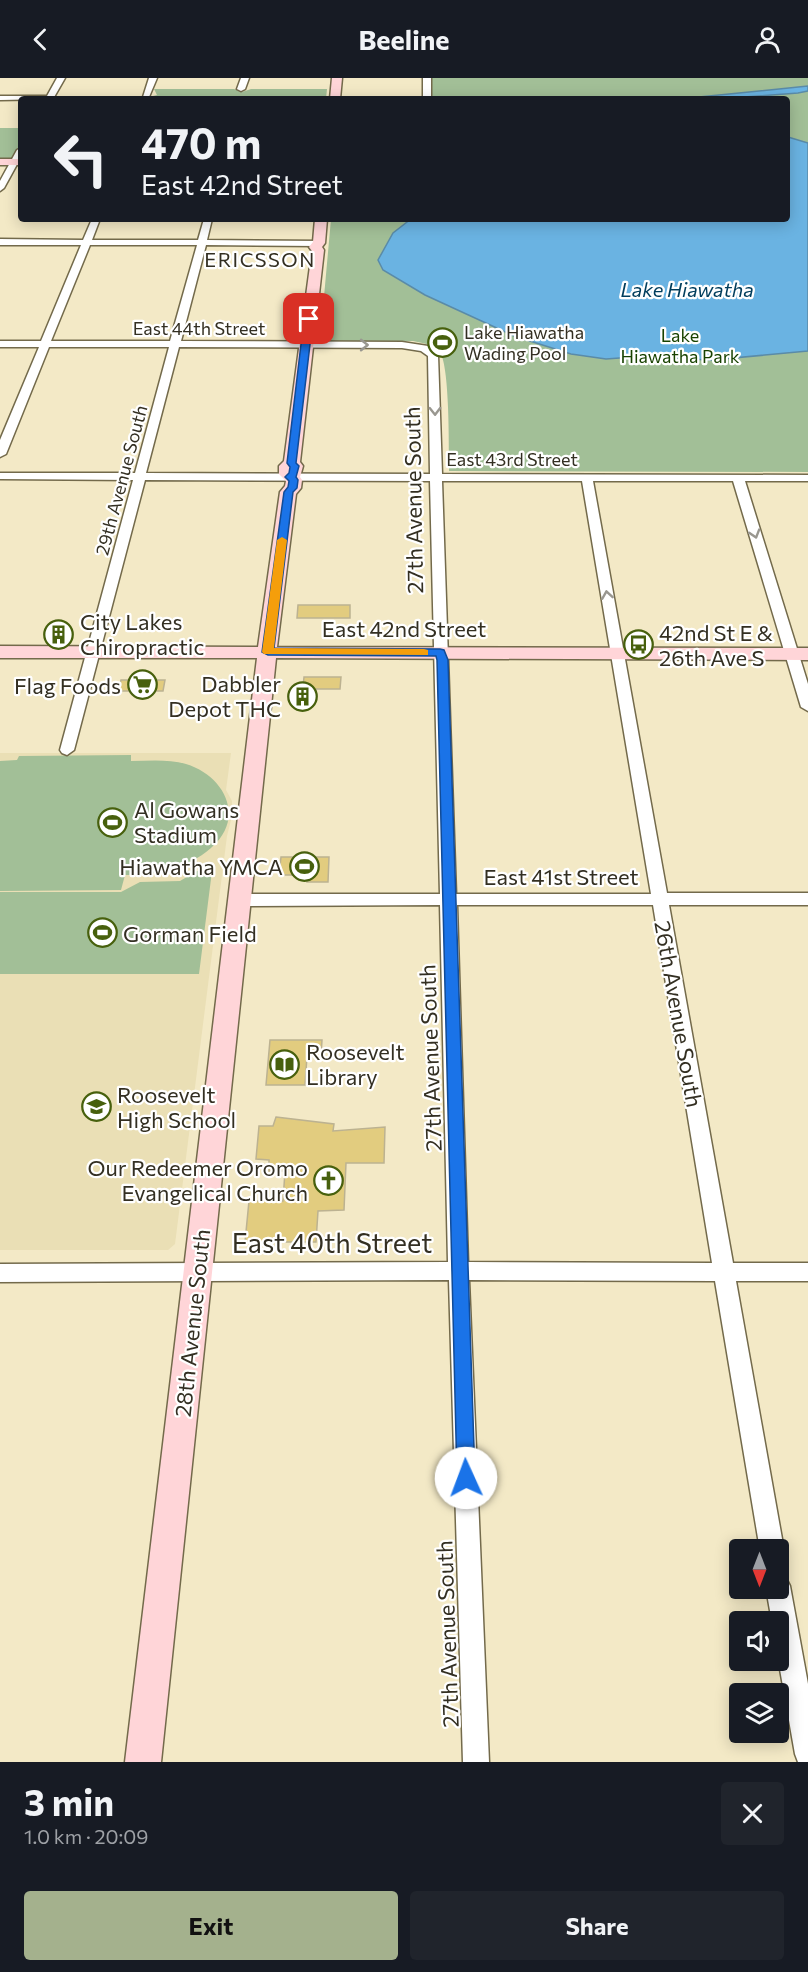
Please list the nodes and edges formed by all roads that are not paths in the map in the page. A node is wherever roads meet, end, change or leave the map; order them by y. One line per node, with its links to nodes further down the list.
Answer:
1 (61, 78): 8 (street)
2 (153, 78): 7 (street)
3 (245, 78): 6 (street)
4 (337, 78): 9 (street)
5 (427, 78): 10 (street)
6 (241, 89)
7 (146, 95)
8 (51, 96)
9 (335, 96)
10 (427, 96)
11 (0, 98): 12 (street)
12 (18, 98)
13 (0, 162): 14 (street)
14 (18, 162): 15 (street)
15 (0, 188)
16 (95, 222): 20 (street)
17 (207, 222): 21 (street, 29th Avenue South)
18 (321, 222): 22 (street, 28th Avenue South)
19 (0, 242): 20 (street)
20 (87, 243): 21 (street); 24 (street)
21 (202, 243): 22 (street); 25 (street, 29th Avenue South)
22 (318, 246): 26 (street, 28th Avenue South)
23 (0, 344): 24 (street, East 44th Street)
24 (45, 344): 25 (street, East 44th Street); 28 (street)
25 (175, 345): 26 (street, East 44th Street); 30 (street, 29th Avenue South)
26 (306, 345): 27 (street, East 44th Street, one-way to 27); 31 (street, 28th Avenue South)
27 (432, 353): 32 (street, 27th Avenue South, one-way to 32)
28 (0, 454)
29 (0, 476): 30 (street, East 43rd Street)
30 (141, 476): 31 (street, East 43rd Street); 37 (street, 29th Avenue South)
31 (290, 477): 32 (street, East 43rd Street); 38 (street, 28th Avenue South)
32 (436, 477): 33 (street, East 43rd Street); 40 (street, 27th Avenue South)
33 (587, 478): 34 (street, East 43rd Street); 39 (street, 26th Avenue South, one-way to 33)
34 (738, 478): 35 (street, East 43rd Street); 41 (street, one-way to 41)
35 (808, 478)
36 (0, 652): 37 (street, East 42nd Street)
37 (93, 652): 38 (street, East 42nd Street); 43 (street, 29th Avenue South)
38 (268, 652): 40 (street, East 42nd Street); 47 (street, 28th Avenue South)
39 (616, 652): 40 (street, East 42nd Street); 41 (street, East 42nd Street); 45 (street, 26th Avenue South)
40 (440, 653): 44 (street, 27th Avenue South)
41 (800, 654): 42 (street)
42 (808, 707)
43 (68, 750)
44 (450, 899): 45 (street, East 41st Street); 47 (street, East 41st Street); 49 (street, 27th Avenue South)
45 (659, 899): 46 (street, East 41st Street); 50 (street, 26th Avenue South)
46 (808, 899)
47 (241, 900): 48 (street, 28th Avenue South)
48 (198, 1271): 49 (street, East 40th Street); 52 (street, East 40th Street); 56 (street, 28th Avenue South)
49 (459, 1271): 50 (street, East 40th Street); 57 (street, 27th Avenue South)
50 (723, 1272): 51 (street, East 40th Street); 53 (street, 26th Avenue South)
51 (808, 1272)
52 (0, 1273)
53 (770, 1539)
54 (780, 1599): 55 (street)
55 (808, 1754)
56 (143, 1762)
57 (476, 1762)

